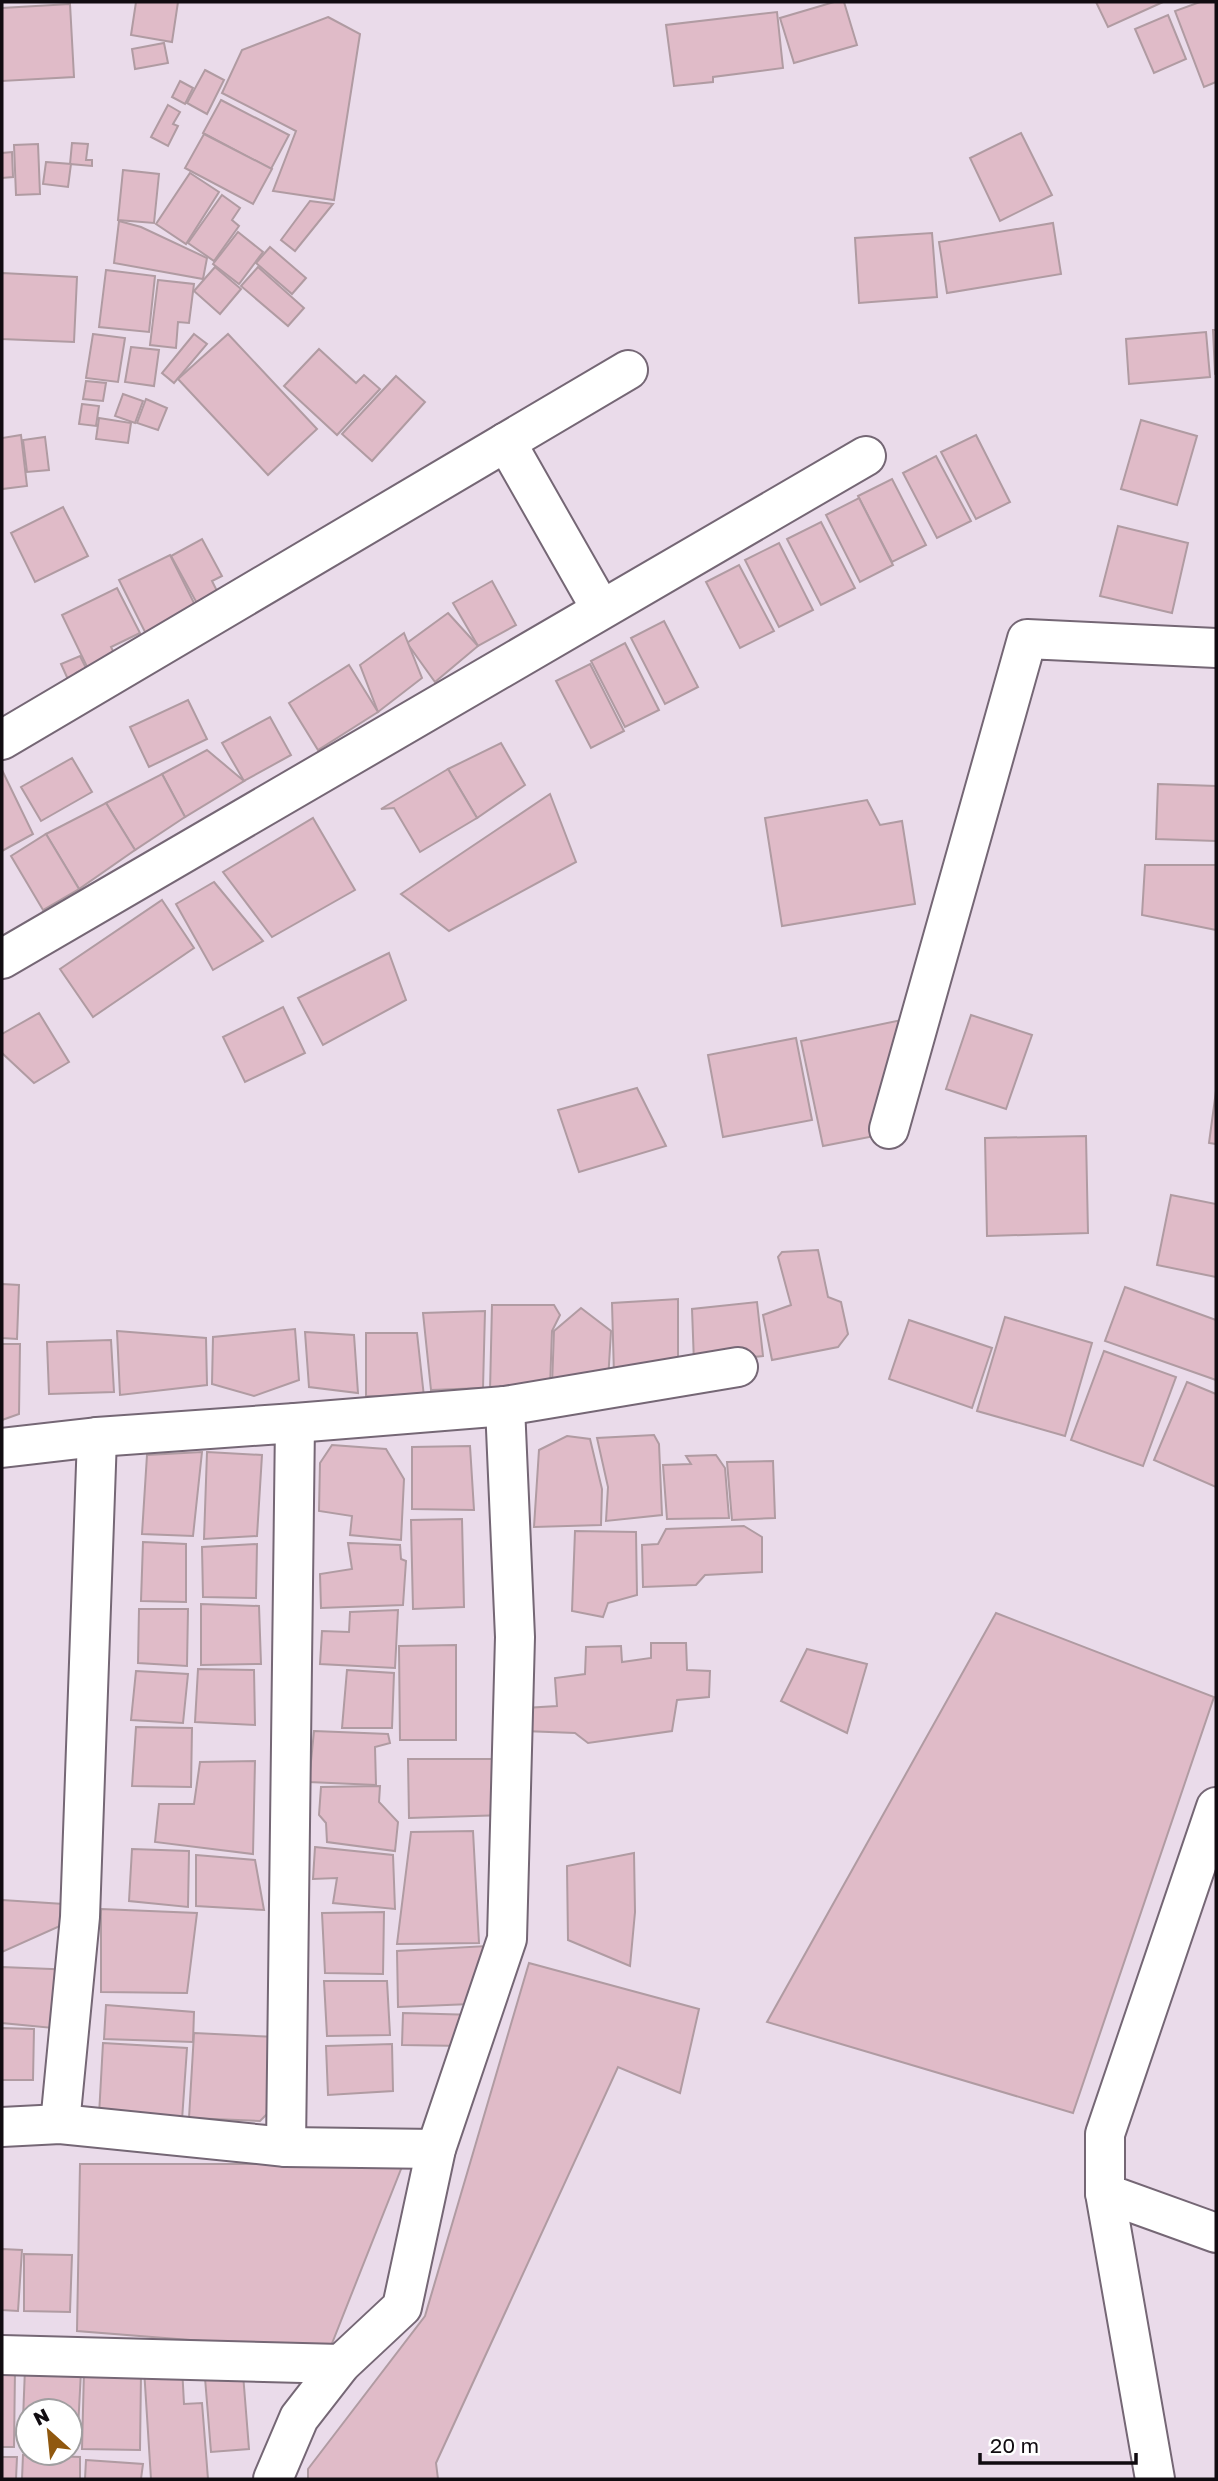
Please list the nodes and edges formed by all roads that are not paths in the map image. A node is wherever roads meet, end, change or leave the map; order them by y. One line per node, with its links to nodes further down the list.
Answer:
1 (628, 370): 2 (street)
2 (506, 442): 4 (street); 6 (street)
3 (866, 456): 4 (street)
4 (601, 609): 7 (street)
5 (1216, 648): 8 (street)
6 (2, 740)
7 (2, 959)
8 (889, 1129)
9 (738, 1367): 10 (street)
10 (505, 1406): 11 (street); 18 (street)
11 (295, 1423): 12 (street); 17 (street)
12 (97, 1437): 13 (street); 15 (street)
13 (2, 1448)
14 (1216, 1807): 19 (street)
15 (60, 2124): 16 (street); 17 (street)
16 (2, 2127)
17 (286, 2147): 18 (street)
18 (436, 2149): 22 (street)
19 (1105, 2193): 20 (street); 24 (street)
20 (1216, 2233)
21 (2, 2355): 22 (street)
22 (341, 2364): 23 (street)
23 (273, 2479)
24 (1155, 2479)

